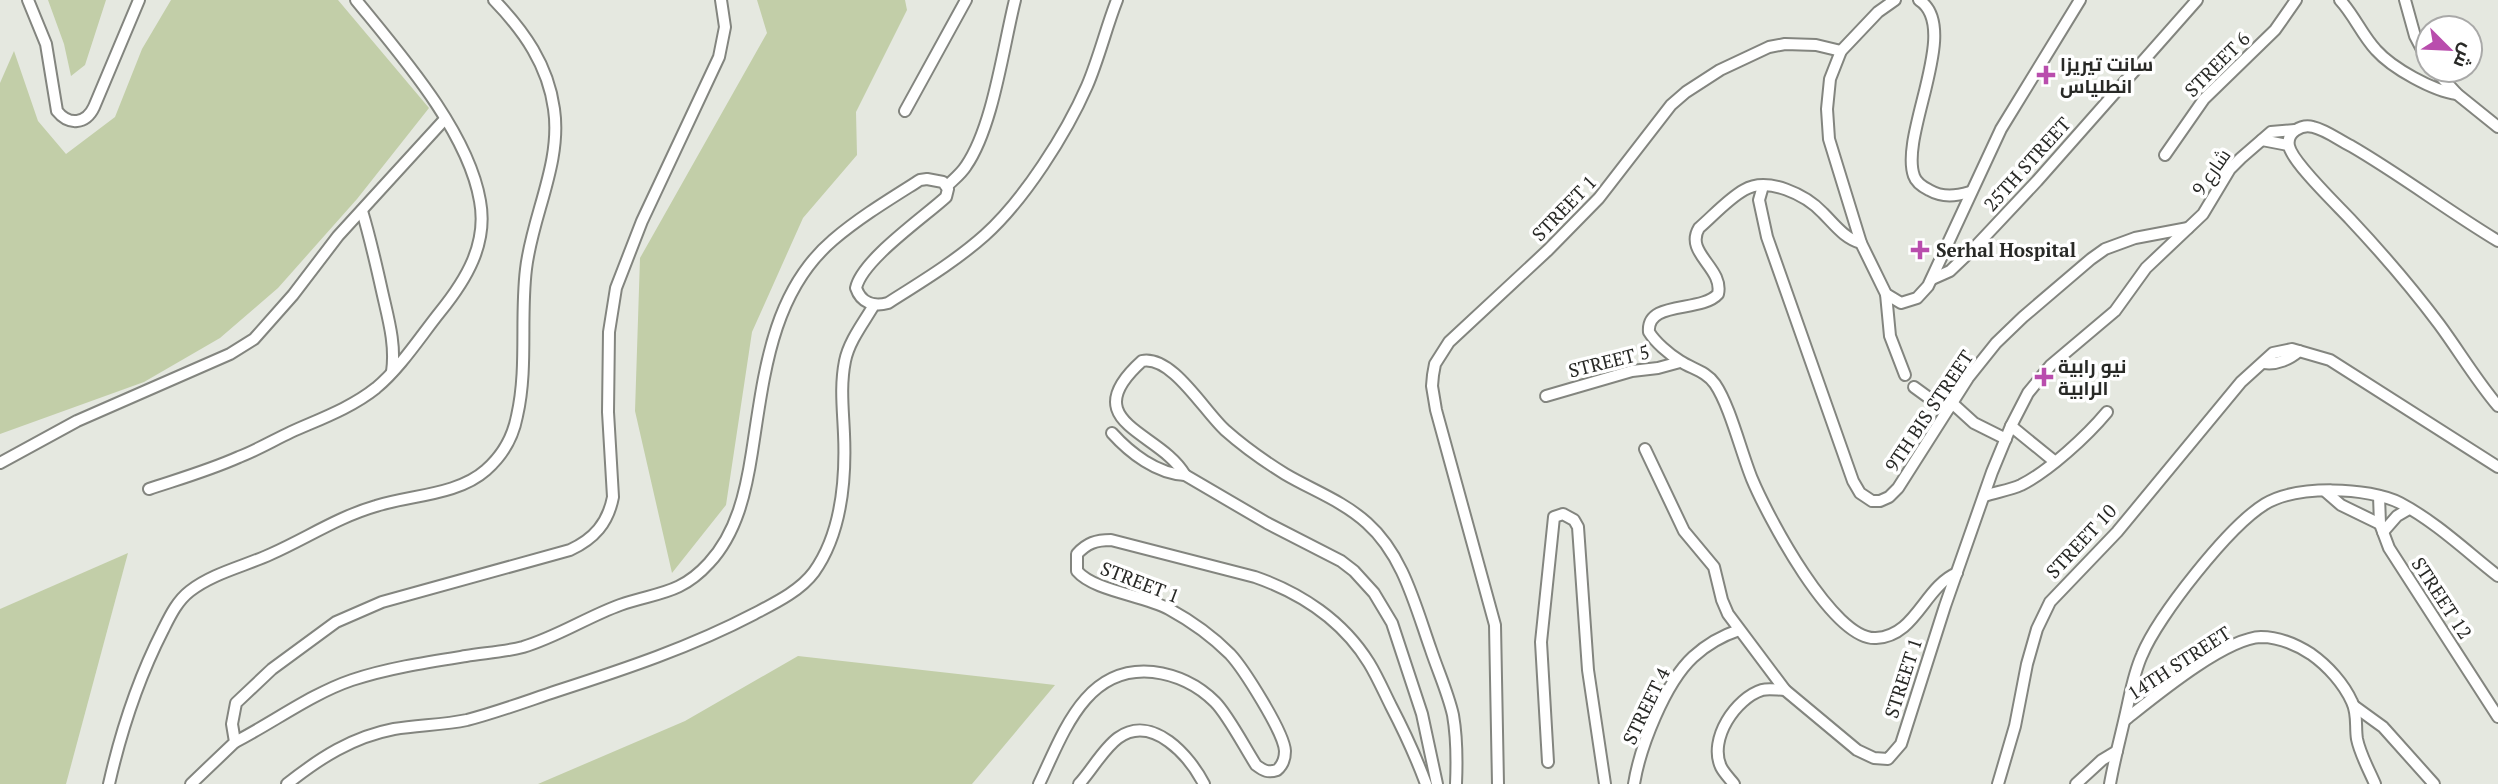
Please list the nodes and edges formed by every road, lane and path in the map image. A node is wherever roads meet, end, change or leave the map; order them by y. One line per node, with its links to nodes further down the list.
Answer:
1 (28, 0): 2 (street)
2 (139, 0)
3 (356, 0): 22 (street)
4 (494, 0): 70 (street)
5 (721, 0): 67 (street)
6 (966, 0): 21 (street)
7 (1015, 0): 28 (street)
8 (1117, 0): 37 (street)
9 (1895, 0): 18 (street)
10 (1919, 0): 30 (street)
11 (2064, 0): 16 (street)
12 (2197, 0): 35 (street, 25TH STREET)
13 (2296, 0): 27 (street, STREET 6)
14 (2340, 0): 20 (street)
15 (2405, 0): 17 (street)
16 (2077, 4): 30 (street)
17 (2414, 32)
18 (1841, 51): 34 (street); 79 (street, STREET 1)
19 (2448, 84): 20 (street)
20 (2457, 94): 23 (street)
21 (905, 111)
22 (445, 119): 31 (street); 39 (street)
23 (2498, 127)
24 (2295, 130): 25 (street, شارع 9); 26 (street); 33 (street)
25 (2262, 140): 26 (street); 32 (street, شارع 9)
26 (2288, 145): 44 (street)
27 (2165, 155)
28 (947, 186): 37 (street); 67 (street)
29 (1763, 186): 34 (street); 38 (street); 43 (street, 9TH BIS STREET)
30 (1970, 192): 35 (street)
31 (362, 211): 39 (street); 51 (street)
32 (2190, 227): 43 (street, 9TH BIS STREET); 46 (street, STREET 1)
33 (2498, 241)
34 (1861, 243): 36 (street)
35 (1932, 279): 36 (street)
36 (1886, 294): 40 (street)
37 (874, 305): 72 (street)
38 (1680, 362): 42 (street, STREET 5); 60 (street, STREET 1)
39 (392, 374): 54 (street)
40 (1905, 375)
41 (1913, 387): 43 (street)
42 (1546, 396)
43 (1950, 406): 48 (street)
44 (2498, 406)
45 (2108, 412): 50 (street)
46 (2011, 426): 48 (street, STREET 1); 50 (street)
47 (1112, 433): 53 (street)
48 (2006, 439): 56 (street, STREET 1)
49 (1645, 449): 62 (street)
50 (2054, 461): 56 (street)
51 (0, 463)
52 (2498, 467): 83 (street, STREET 10)
53 (1185, 475): 77 (street); 78 (street)
54 (149, 489)
55 (2326, 492): 57 (street); 59 (street); 66 (street)
56 (1984, 496): 60 (street, STREET 1)
57 (2379, 496): 58 (street); 59 (street, STREET 12)
58 (2409, 509): 59 (street); 61 (street)
59 (2382, 528): 65 (street, STREET 12)
60 (1957, 573): 63 (street, STREET 1)
61 (2498, 576)
62 (1739, 630): 63 (street); 81 (street, STREET 4)
63 (1785, 690): 82 (street)
64 (2354, 706): 66 (street, 14TH STREET); 86 (street, 14TH STREET); 87 (street)
65 (2498, 717)
66 (2125, 720): 68 (street)
67 (235, 742): 71 (street)
68 (2117, 751): 84 (street); 85 (street)
69 (1548, 762): 80 (street)
70 (109, 784)
71 (191, 784)
72 (287, 784)
73 (1039, 784): 76 (street, STREET 1)
74 (1079, 784): 75 (street)
75 (1204, 784)
76 (1426, 784)
77 (1437, 784)
78 (1456, 784)
79 (1498, 784)
80 (1605, 784)
81 (1634, 784)
82 (1734, 784)
83 (1998, 784)
84 (2076, 784)
85 (2110, 784)
86 (2375, 784)
87 (2434, 784)

